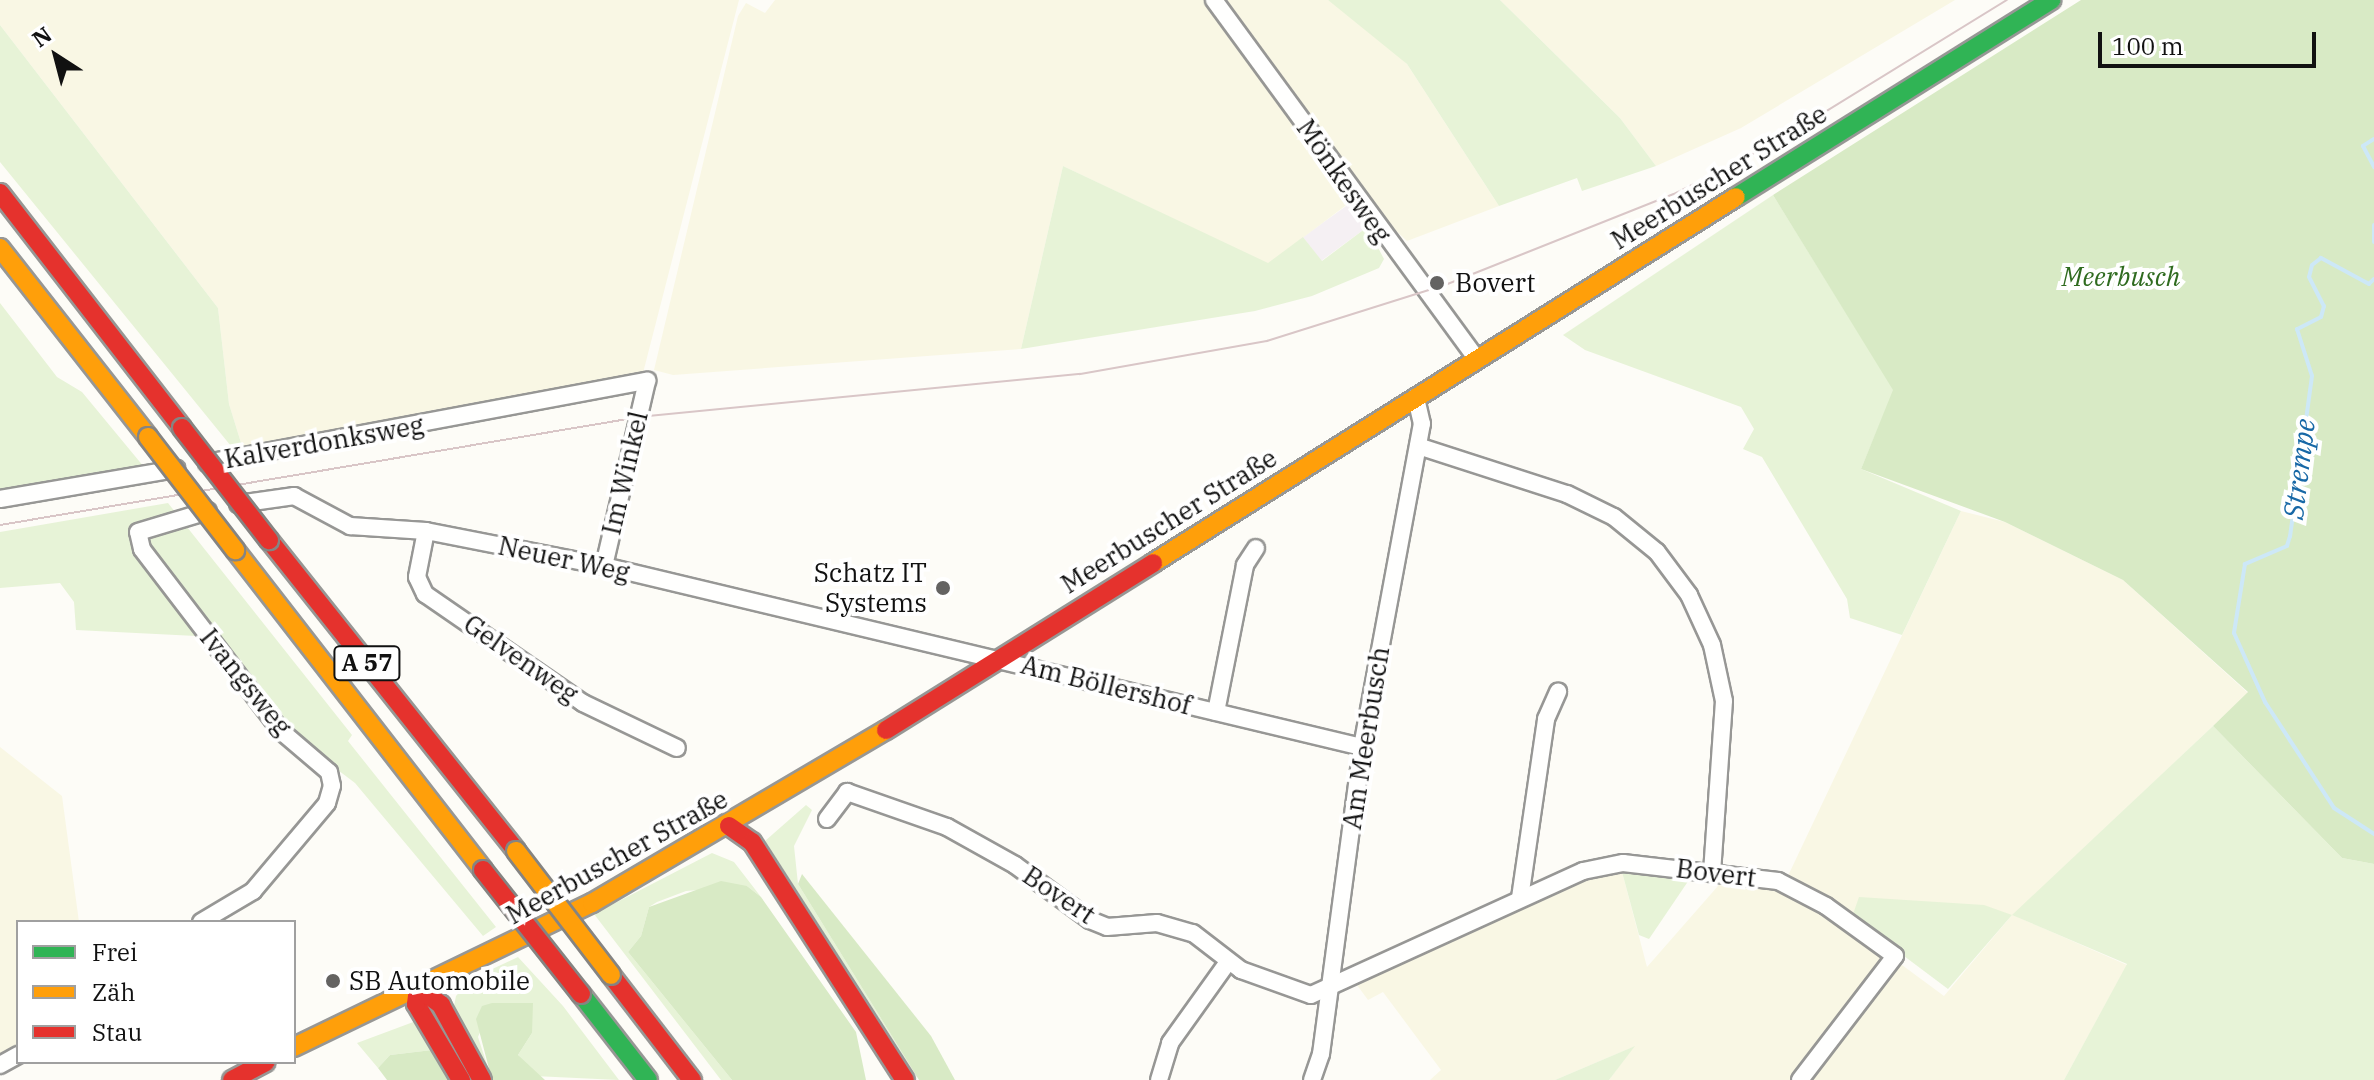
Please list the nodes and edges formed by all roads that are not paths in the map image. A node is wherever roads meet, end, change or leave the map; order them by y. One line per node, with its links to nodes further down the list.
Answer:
1 (1214, 0): 5 (street, Mönkesweg)
2 (2051, 0): 5 (main road, Meerbuscher Straße)
3 (0, 193): 28 (main road, A 57, bridge)
4 (0, 248): 30 (main road, A 57, bridge)
5 (1477, 359): 7 (main road, Meerbuscher Straße)
6 (647, 381): 9 (street, Kalverdonksweg); 13 (street, Im Winkel)
7 (1416, 397): 8 (street, Am Meerbusch); 14 (main road, Meerbuscher Straße)
8 (1418, 446): 17 (street, Am Meerbusch); 21 (street)
9 (0, 499)
10 (426, 531): 11 (street, Neuer Weg); 13 (street, Neuer Weg); 18 (street, Gelvenweg)
11 (138, 532): 23 (street, Ivangsweg)
12 (1256, 548): 16 (street, Am Böllershof)
13 (604, 566): 14 (street, Neuer Weg)
14 (996, 659): 16 (street, Am Böllershof); 20 (main road, Meerbuscher Straße)
15 (1558, 692): 22 (street)
16 (1216, 712): 17 (street, Am Böllershof)
17 (1362, 747): 26 (street, Am Meerbusch)
18 (677, 748)
19 (827, 819): 24 (street, Bovert)
20 (729, 826): 25 (main road, Meerbuscher Straße); 36 (main road); 37 (main road)
21 (1712, 871): 22 (street, Bovert); 40 (street, Bovert)
22 (1520, 898): 26 (street, Bovert)
23 (204, 920)
24 (1228, 962): 26 (street, Bovert); 38 (street)
25 (418, 988): 27 (main road, Meerbuscher Straße); 32 (main road); 33 (main road)
26 (1330, 988): 39 (street, Am Meerbusch)
27 (296, 1046)
28 (679, 1063): 34 (main road, A 57); 35 (main road)
29 (262, 1064): 31 (main road)
30 (645, 1078)
31 (232, 1080)
32 (461, 1080)
33 (482, 1080)
34 (692, 1080)
35 (709, 1080)
36 (890, 1080)
37 (905, 1080)
38 (1159, 1080)
39 (1312, 1080)
40 (1800, 1080)

